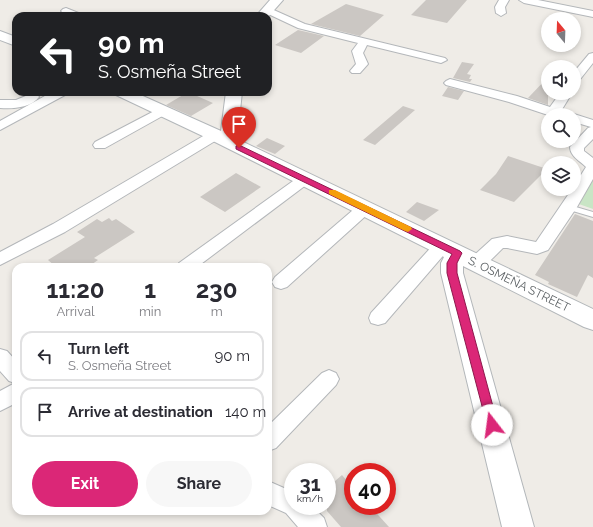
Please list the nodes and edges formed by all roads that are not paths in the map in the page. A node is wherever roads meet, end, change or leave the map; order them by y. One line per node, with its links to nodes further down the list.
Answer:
1 (277, 0): 4 (street)
2 (504, 0): 5 (street)
3 (524, 0): 6 (street)
4 (265, 12)
5 (501, 13)
6 (593, 14)
7 (272, 16): 8 (street)
8 (364, 42): 10 (street); 11 (street)
9 (593, 56): 12 (street)
10 (441, 60)
11 (356, 71)
12 (581, 71)
13 (450, 83): 19 (street)
14 (36, 96): 18 (street)
15 (54, 96): 23 (street)
16 (130, 96): 20 (street, S. OSMEÑA STREET)
17 (233, 96): 25 (street)
18 (3, 107)
19 (541, 109)
20 (162, 111): 25 (street, S. OSMEÑA STREET); 26 (street)
21 (581, 120): 22 (street)
22 (593, 124)
23 (0, 126)
24 (593, 131): 27 (street)
25 (221, 139): 28 (street, S. OSMEÑA STREET); 33 (street)
26 (100, 145)
27 (593, 166): 29 (street)
28 (305, 179): 30 (street, S. OSMEÑA STREET); 34 (street)
29 (569, 207): 31 (lane); 32 (street)
30 (365, 208): 32 (street, S. OSMEÑA STREET); 35 (street)
31 (593, 215)
32 (459, 254): 36 (street); 37 (street, S. OSMEÑA STREET); 48 (street)
33 (0, 258)
34 (190, 263)
35 (281, 282)
36 (378, 318)
37 (593, 320)
38 (0, 357): 39 (street)
39 (12, 370)
40 (330, 379): 43 (street)
41 (12, 394): 42 (street)
42 (0, 402)
43 (272, 437)
44 (272, 495): 45 (street)
45 (284, 500)
46 (304, 515): 47 (street)
47 (315, 527)
48 (518, 527)

